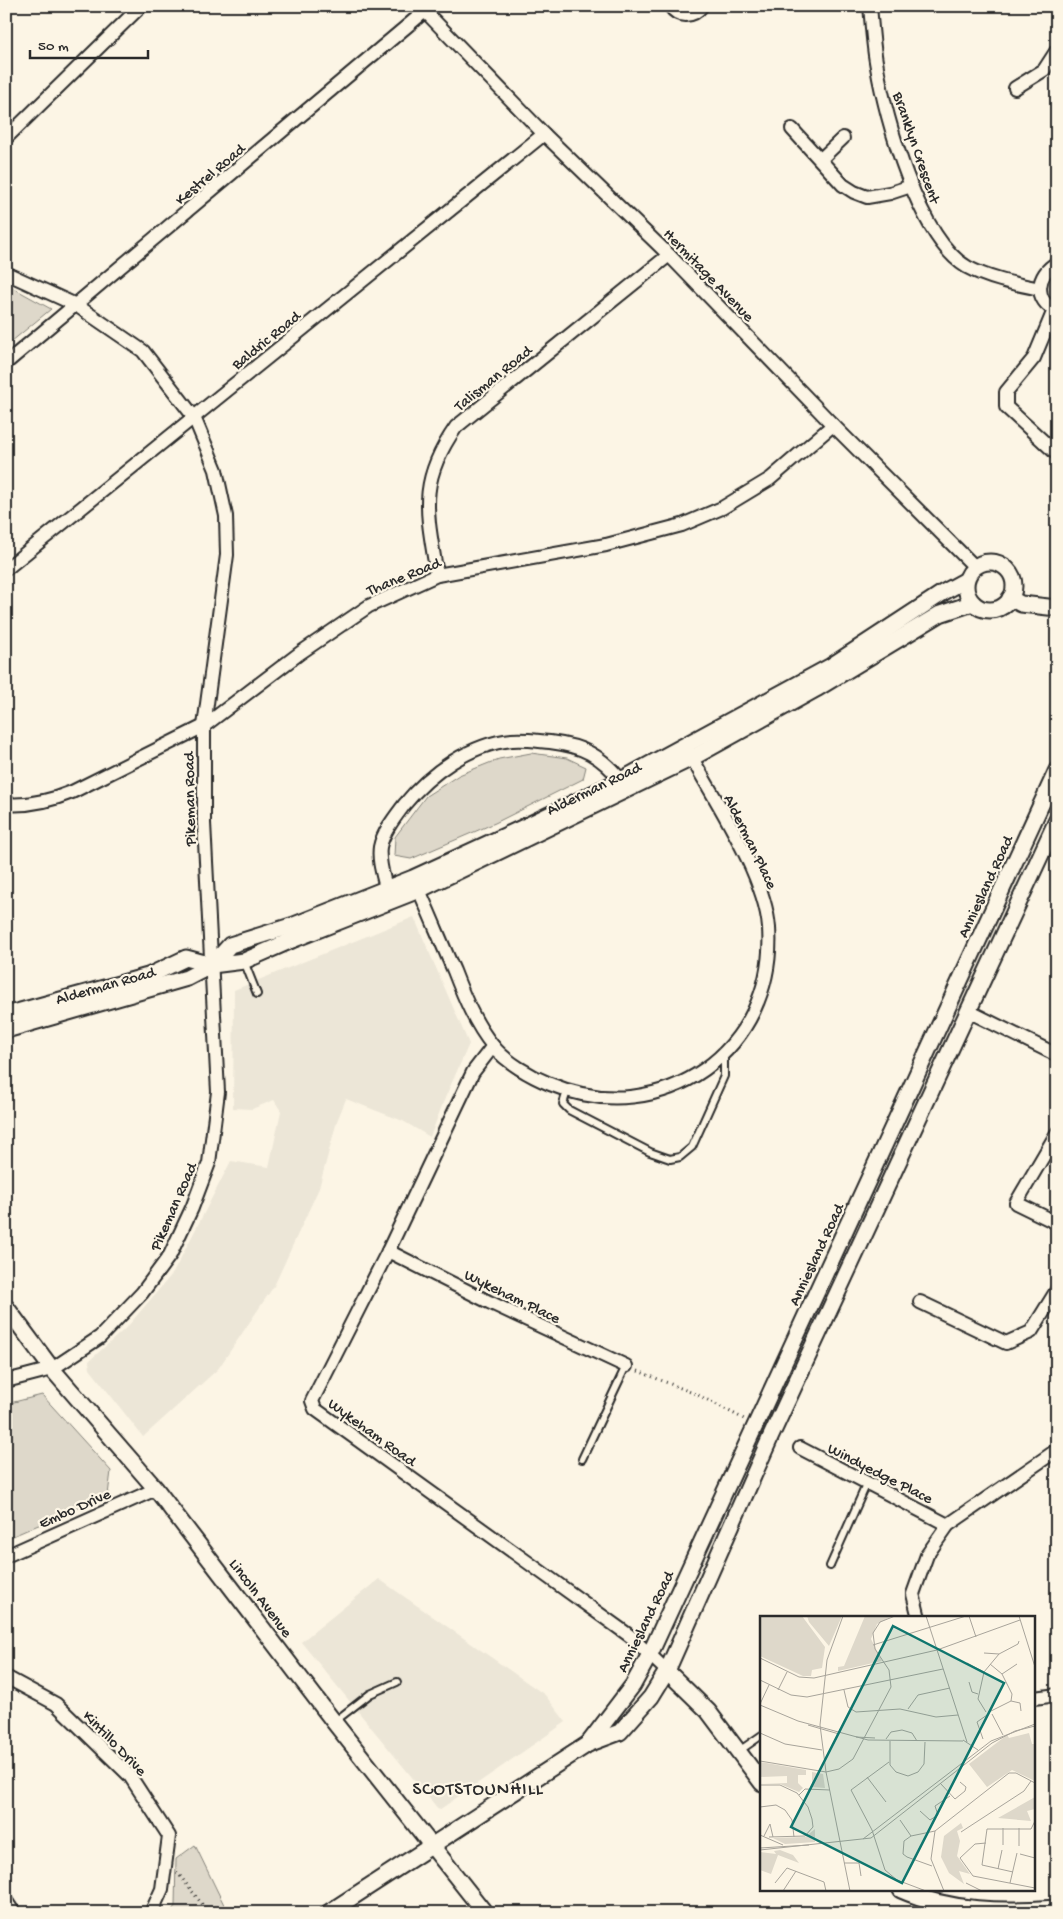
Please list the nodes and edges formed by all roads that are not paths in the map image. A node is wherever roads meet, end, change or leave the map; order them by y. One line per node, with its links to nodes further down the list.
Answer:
1 (141, 6): 10 (street)
2 (670, 6): 3 (street)
3 (702, 6)
4 (870, 6): 13 (street, Branklyn Crescent)
5 (425, 8): 9 (street, Hermitage Avenue); 18 (street, Kestrel Road)
6 (1057, 50): 7 (street)
7 (1015, 88)
8 (792, 129): 12 (street)
9 (544, 134): 14 (street, Hermitage Avenue); 21 (street, Baldric Road)
10 (6, 138)
11 (844, 138): 12 (street)
12 (821, 159): 13 (street)
13 (911, 186): 17 (street, Branklyn Crescent)
14 (669, 255): 22 (street, Hermitage Avenue); 26 (street, Talisman Road)
15 (1057, 263): 17 (street)
16 (6, 273): 18 (street, Pikeman Road)
17 (1040, 289): 19 (street)
18 (76, 304): 20 (street, Kestrel Road); 21 (street, Pikeman Road)
19 (1055, 310): 23 (street)
20 (7, 362)
21 (194, 417): 25 (street, Baldric Road); 31 (street, Pikeman Road)
22 (833, 425): 24 (street, Hermitage Avenue); 26 (street, Thane Road)
23 (1054, 446)
24 (975, 567): 27 (street, Alderman Road); 28 (street)
25 (6, 569)
26 (437, 575): 31 (street, Thane Road)
27 (966, 580): 29 (street); 32 (street, Alderman Road)
28 (1010, 598): 29 (street); 30 (street)
29 (973, 603): 32 (street, Alderman Road)
30 (1057, 608)
31 (204, 726): 35 (street, Thane Road); 40 (street, Pikeman Road)
32 (689, 752): 34 (street, Alderman Road); 38 (street, Alderman Road); 46 (street, Alderman Place)
33 (1057, 770): 50 (street, Anniesland Road)
34 (621, 780): 37 (street, Alderman Road); 37 (street, Alderman Road)
35 (6, 804)
36 (1057, 820): 42 (street, Anniesland Road)
37 (386, 888): 40 (street, Alderman Road)
38 (419, 890): 39 (street, Alderman Road); 45 (street, Alderman Place)
39 (244, 961): 40 (street, Alderman Road); 41 (lane)
40 (212, 965): 43 (street, Alderman Road); 44 (street, Alderman Road); 58 (street, Pikeman Road)
41 (257, 994)
42 (968, 1011): 47 (street); 51 (street, Anniesland Road)
43 (6, 1015)
44 (6, 1030)
45 (493, 1046): 48 (street, Alderman Place); 53 (street, Wykeham Road)
46 (724, 1055): 48 (street, Alderman Place); 48 (lane)
47 (1057, 1056)
48 (567, 1092)
49 (1057, 1133): 52 (street)
50 (889, 1134): 51 (street); 69 (street, Anniesland Road)
51 (908, 1141): 70 (street, Anniesland Road)
52 (1057, 1223)
53 (388, 1251): 57 (street, Wykeham Place); 69 (street, Wykeham Road)
54 (1057, 1290): 55 (street)
55 (920, 1302)
56 (6, 1307): 58 (street, Lincoln Avenue)
57 (626, 1366): 62 (lane)
58 (52, 1369): 59 (street, Pikeman Road); 64 (street, Lincoln Avenue)
59 (6, 1381)
60 (800, 1448): 63 (street, Windyedge Place)
61 (1057, 1450): 65 (street)
62 (582, 1459)
63 (867, 1483): 65 (street, Windyedge Place); 67 (lane)
64 (156, 1489): 66 (street, Embo Drive); 75 (street, Lincoln Avenue)
65 (948, 1525): 68 (street)
66 (6, 1556)
67 (830, 1566)
68 (918, 1616)
69 (650, 1654): 70 (street, Wykeham Road); 77 (street, Anniesland Road)
70 (667, 1671): 77 (street, Anniesland Road); 78 (street)
71 (6, 1676): 85 (street, Kintillo Drive)
72 (397, 1682): 75 (lane)
73 (1057, 1695): 74 (street)
74 (1036, 1698)
75 (334, 1722): 80 (street, Lincoln Avenue)
76 (760, 1736): 78 (lane)
77 (588, 1744): 80 (street, Anniesland Road)
78 (738, 1752): 79 (street)
79 (760, 1780)
80 (433, 1846): 86 (street, Anniesland Road); 87 (street, Lincoln Avenue)
81 (905, 1892): 83 (street)
82 (6, 1901): 84 (street)
83 (1057, 1908)
84 (14, 1913)
85 (151, 1913)
86 (328, 1913)
87 (485, 1913)

